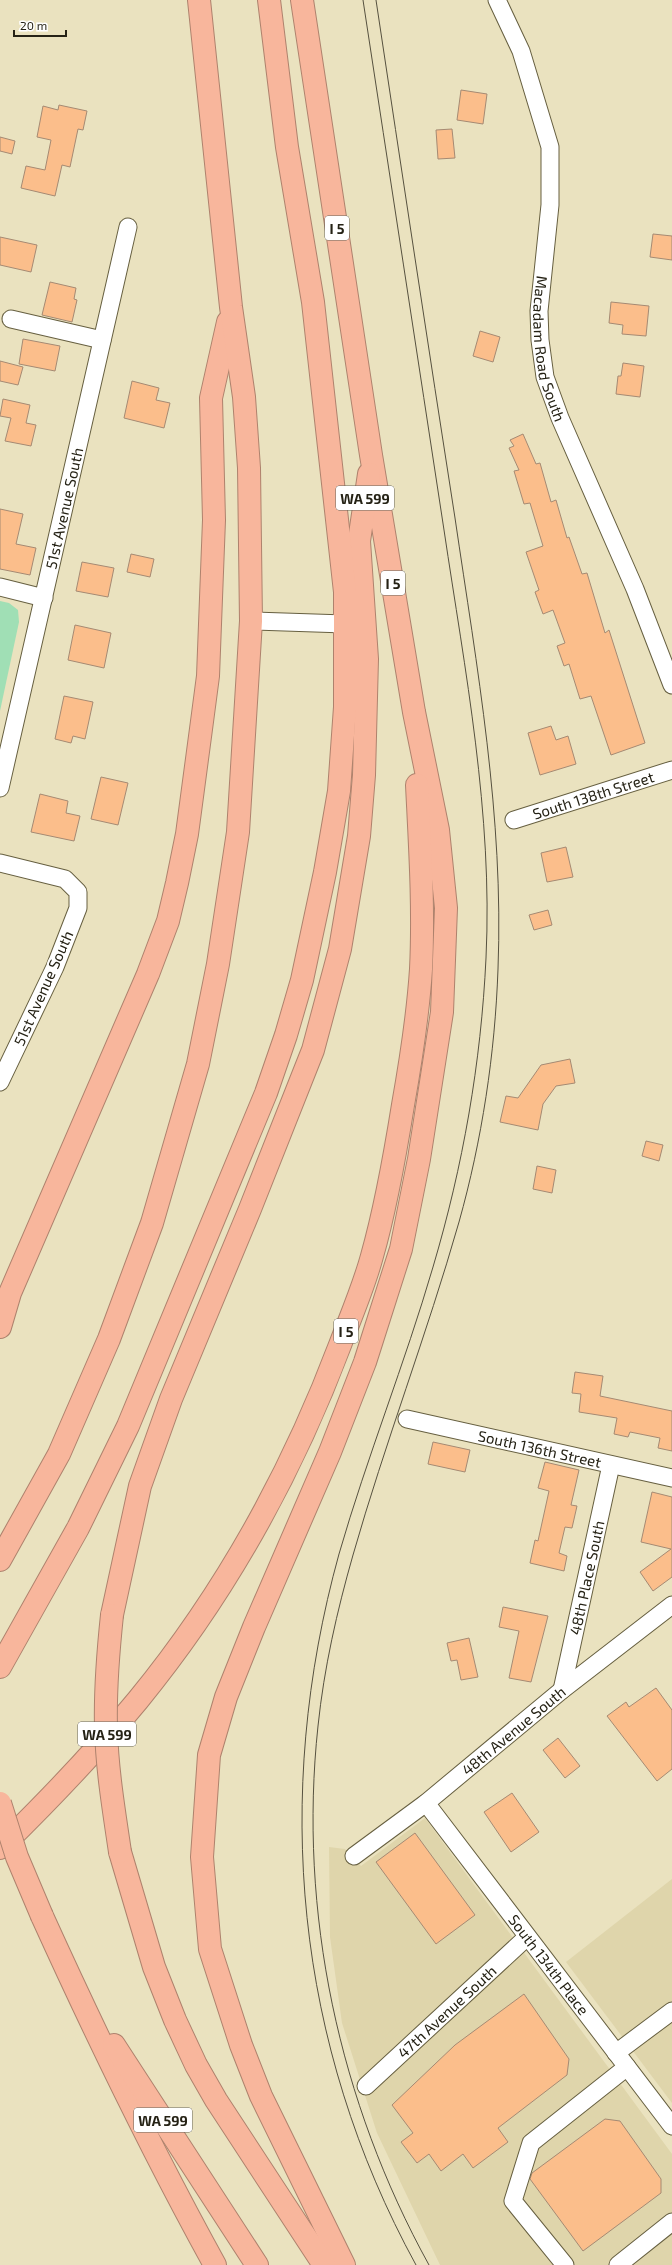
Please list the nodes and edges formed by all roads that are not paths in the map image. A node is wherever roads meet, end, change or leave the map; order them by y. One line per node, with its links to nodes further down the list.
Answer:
1 (199, 0): 6 (highway)
2 (269, 0): 13 (highway, I 5)
3 (302, 0): 9 (highway, I 5)
4 (497, 0): 14 (street, Macadam Road South)
5 (128, 227): 8 (street, 51st Avenue South)
6 (231, 307): 12 (highway); 21 (highway)
7 (11, 319): 8 (street)
8 (102, 340): 11 (street, 51st Avenue South)
9 (371, 455): 15 (highway, I 5); 43 (highway, WA 599, bridge)
10 (0, 587): 11 (street)
11 (44, 598): 17 (street, 51st Avenue South)
12 (251, 621): 13 (street); 25 (highway)
13 (345, 624): 27 (highway, I 5)
14 (672, 685)
15 (414, 712): 31 (highway, I 5); 44 (highway)
16 (672, 770): 18 (street, South 138th Street)
17 (0, 788)
18 (514, 820)
19 (0, 863): 20 (street, 51st Avenue South)
20 (0, 1082)
21 (0, 1327)
22 (407, 1419): 23 (street, South 136th Street)
23 (611, 1465): 24 (street, South 136th Street); 28 (street, 48th Place South)
24 (672, 1478)
25 (0, 1560)
26 (672, 1604): 28 (street, 48th Avenue South)
27 (0, 1667)
28 (562, 1690): 30 (street, 48th Avenue South)
29 (0, 1803): 34 (highway, WA 599, bridge)
30 (426, 1803): 32 (street, 48th Avenue South); 33 (street, South 134th Place)
31 (0, 1848)
32 (354, 1856)
33 (527, 1937): 36 (street, South 134th Place); 38 (street, 47th Avenue South)
34 (69, 1975): 41 (highway); 42 (highway, WA 599)
35 (672, 2011): 36 (street)
36 (616, 2053): 37 (street, South 134th Place)
37 (627, 2068): 39 (street, South 134th Place); 45 (street)
38 (366, 2086)
39 (672, 2126)
40 (672, 2222): 46 (street)
41 (215, 2265)
42 (257, 2265)
43 (324, 2265)
44 (344, 2265)
45 (565, 2265)
46 (618, 2265)

